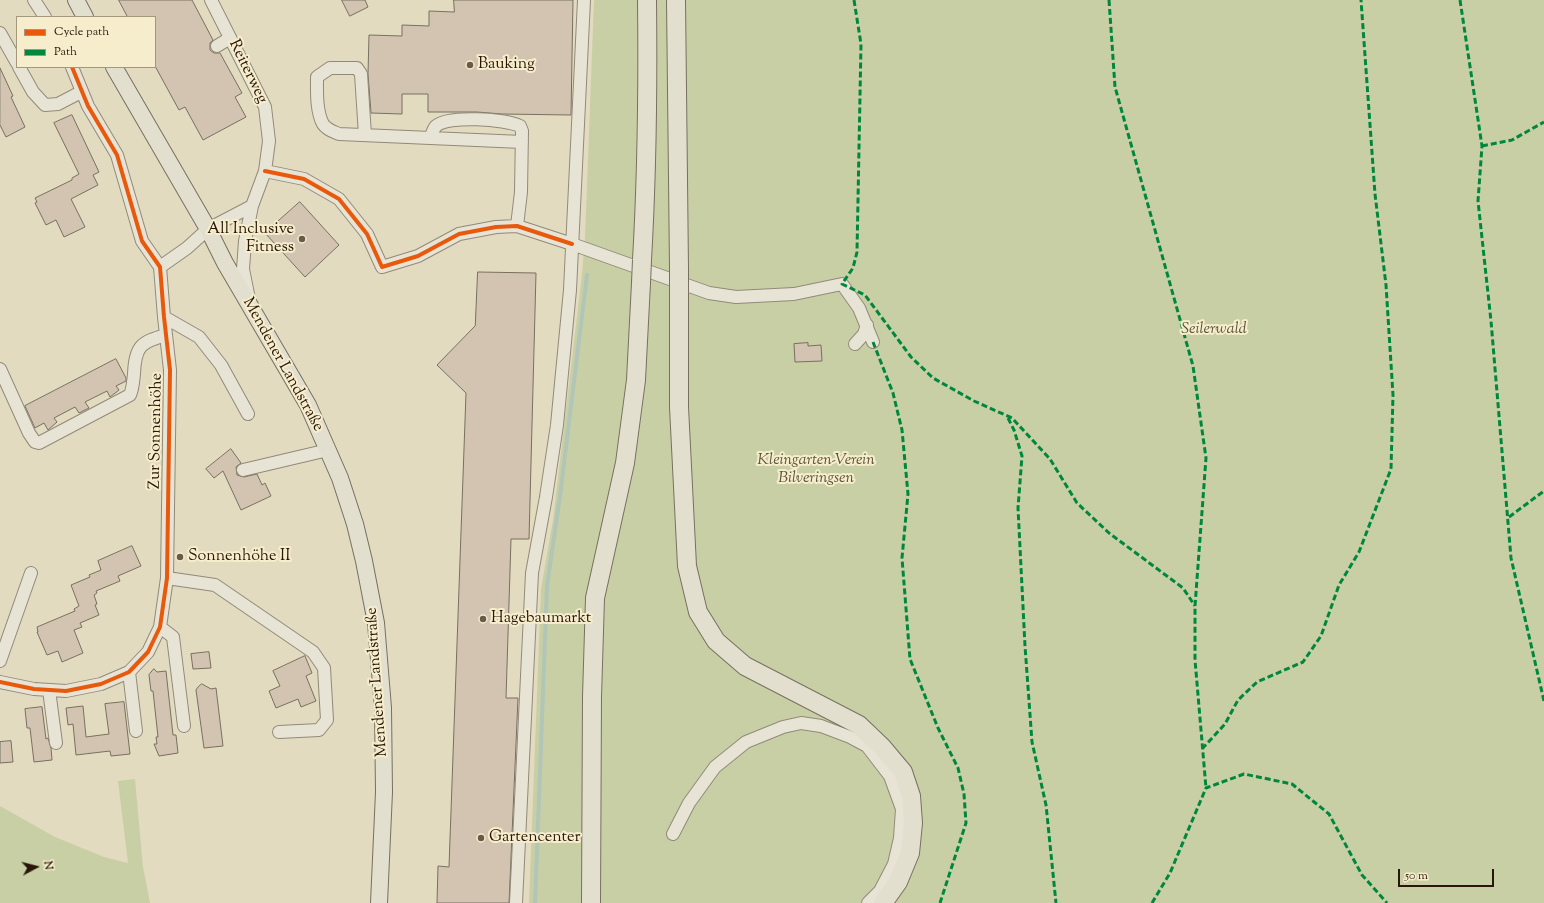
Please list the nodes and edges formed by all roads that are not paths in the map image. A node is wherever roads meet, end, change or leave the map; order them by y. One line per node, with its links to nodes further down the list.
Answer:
1 (34, 0): 7 (street)
2 (76, 0): 8 (main road)
3 (211, 0): 10 (street, Reiterweg)
4 (584, 0): 24 (street)
5 (647, 0): 50 (highway, bridge)
6 (676, 0): 52 (highway, bridge)
7 (44, 16)
8 (84, 16)
9 (0, 33): 12 (street)
10 (230, 38): 11 (street); 20 (street, Reiterweg)
11 (216, 46)
12 (16, 61)
13 (20, 68): 16 (street)
14 (72, 68): 16 (street)
15 (115, 68): 23 (main road, Mendener Landstraße)
16 (81, 92): 25 (street)
17 (365, 135): 17 (street); 18 (street)
18 (431, 138): 19 (street); 19 (street)
19 (522, 142): 22 (street)
20 (265, 171): 21 (street, Reiterweg); 22 (street)
21 (252, 206): 23 (street); 26 (street, Reiterweg)
22 (517, 226): 24 (street)
23 (208, 229): 25 (street); 26 (main road, Mendener Landstraße)
24 (572, 244): 28 (street); 49 (street)
25 (160, 267): 27 (street, Zur Sonnenhöhe)
26 (251, 310): 34 (main road, Mendener Landstraße)
27 (164, 317): 29 (street, Zur Sonnenhöhe); 33 (street)
28 (867, 325): 30 (street); 31 (street)
29 (166, 335): 32 (street); 37 (street, Zur Sonnenhöhe)
30 (873, 342)
31 (855, 344)
32 (0, 369)
33 (248, 414)
34 (328, 450): 35 (street); 48 (main road, Mendener Landstraße)
35 (242, 470)
36 (31, 573): 39 (street)
37 (167, 578): 38 (street, Zur Sonnenhöhe); 45 (street)
38 (160, 627): 40 (street, Zur Sonnenhöhe); 43 (street)
39 (0, 661)
40 (129, 672): 42 (street, Zur Sonnenhöhe); 44 (street)
41 (0, 682): 42 (street, Zur Sonnenhöhe)
42 (49, 690): 46 (street)
43 (184, 726)
44 (136, 731)
45 (279, 732)
46 (56, 743)
47 (673, 834): 51 (street)
48 (379, 903)
49 (516, 903)
50 (591, 903)
51 (868, 903)
52 (882, 903)

